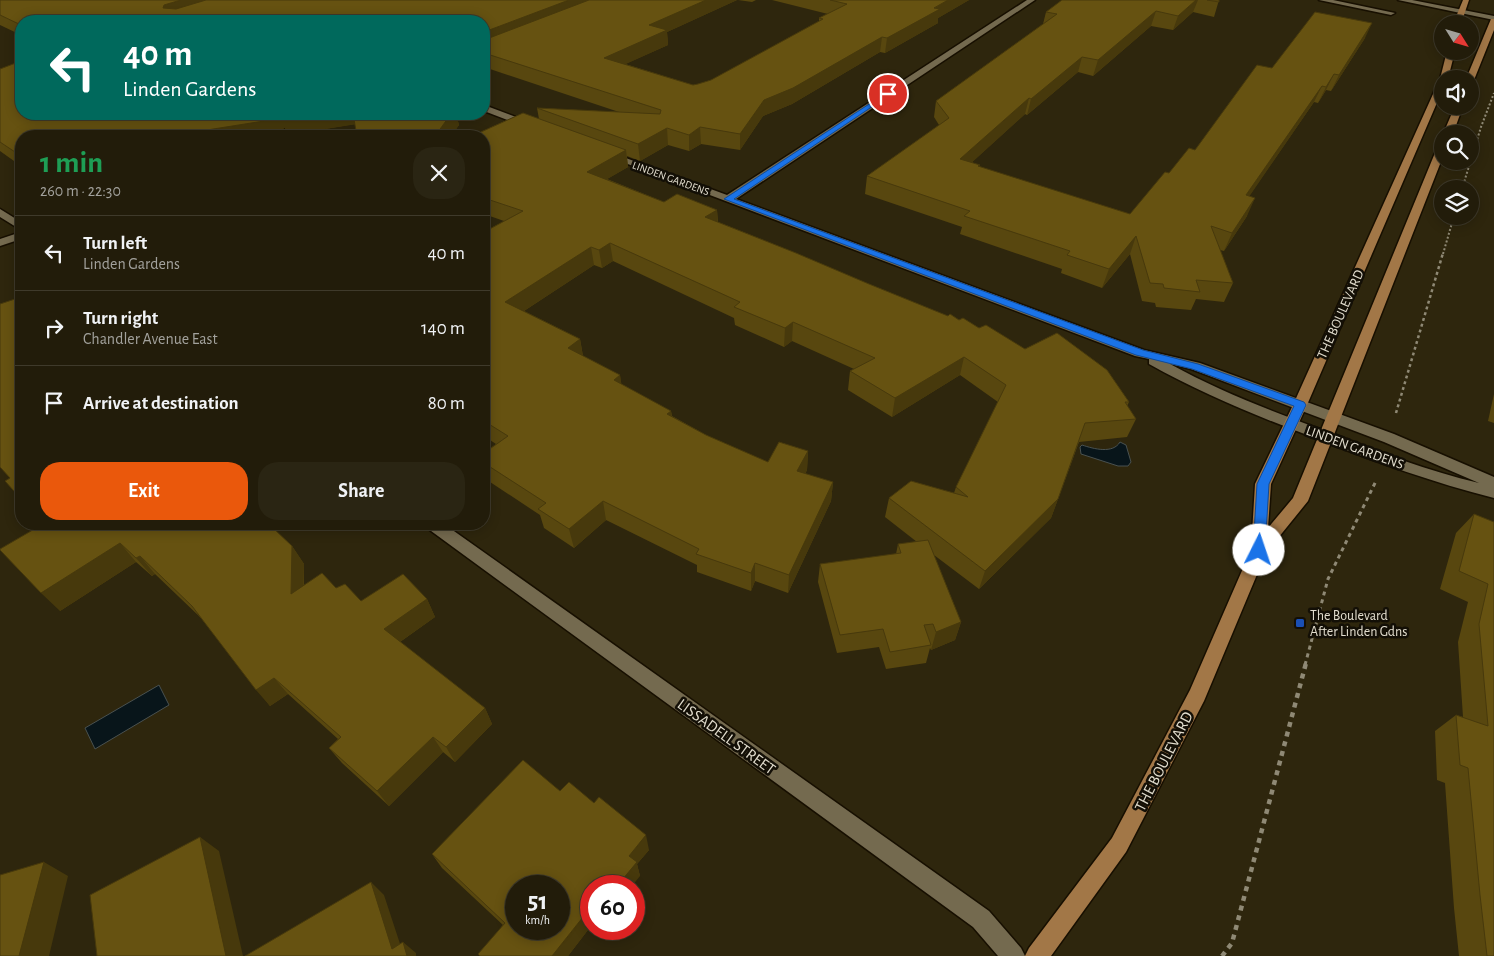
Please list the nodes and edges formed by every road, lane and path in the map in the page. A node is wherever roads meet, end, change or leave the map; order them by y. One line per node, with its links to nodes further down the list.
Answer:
1 (1032, 0): 19 (street)
2 (1322, 0): 7 (street)
3 (1401, 0): 5 (street)
4 (1427, 0): 5 (street)
5 (1463, 6): 6 (street); 8 (street)
6 (1494, 12)
7 (1391, 13)
8 (1494, 20): 9 (main road)
9 (1474, 70)
10 (1494, 94): 18 (path)
11 (1434, 101): 26 (main road, THE BOULEVARD)
12 (490, 110): 14 (street)
13 (314, 120): 15 (street)
14 (538, 129)
15 (288, 130)
16 (601, 152): 19 (street, LINDEN GARDENS)
17 (1434, 168): 27 (main road, THE BOULEVARD)
18 (1465, 180)
19 (728, 199): 25 (street, LINDEN GARDENS)
20 (0, 212): 21 (street)
21 (15, 223)
22 (1451, 225): 30 (path)
23 (15, 237): 24 (street)
24 (0, 243)
25 (1140, 352): 26 (street, LINDEN GARDENS); 28 (street, LINDEN GARDENS)
26 (1300, 405): 27 (street, LINDEN GARDENS); 28 (main road, THE BOULEVARD)
27 (1333, 417): 29 (main road, THE BOULEVARD); 30 (street, LINDEN GARDENS)
28 (1291, 424): 29 (street, LINDEN GARDENS); 35 (main road, THE BOULEVARD)
29 (1325, 436): 31 (street, LINDEN GARDENS); 35 (main road, THE BOULEVARD)
30 (1389, 438): 32 (street, LINDEN GARDENS)
31 (1383, 458): 33 (street, LINDEN GARDENS); 38 (path)
32 (1494, 484)
33 (1494, 492)
34 (441, 530): 36 (street, LISSADELL STREET)
35 (1259, 550): 37 (main road, THE BOULEVARD)
36 (1013, 956)
37 (1037, 956)
38 (1222, 956)

